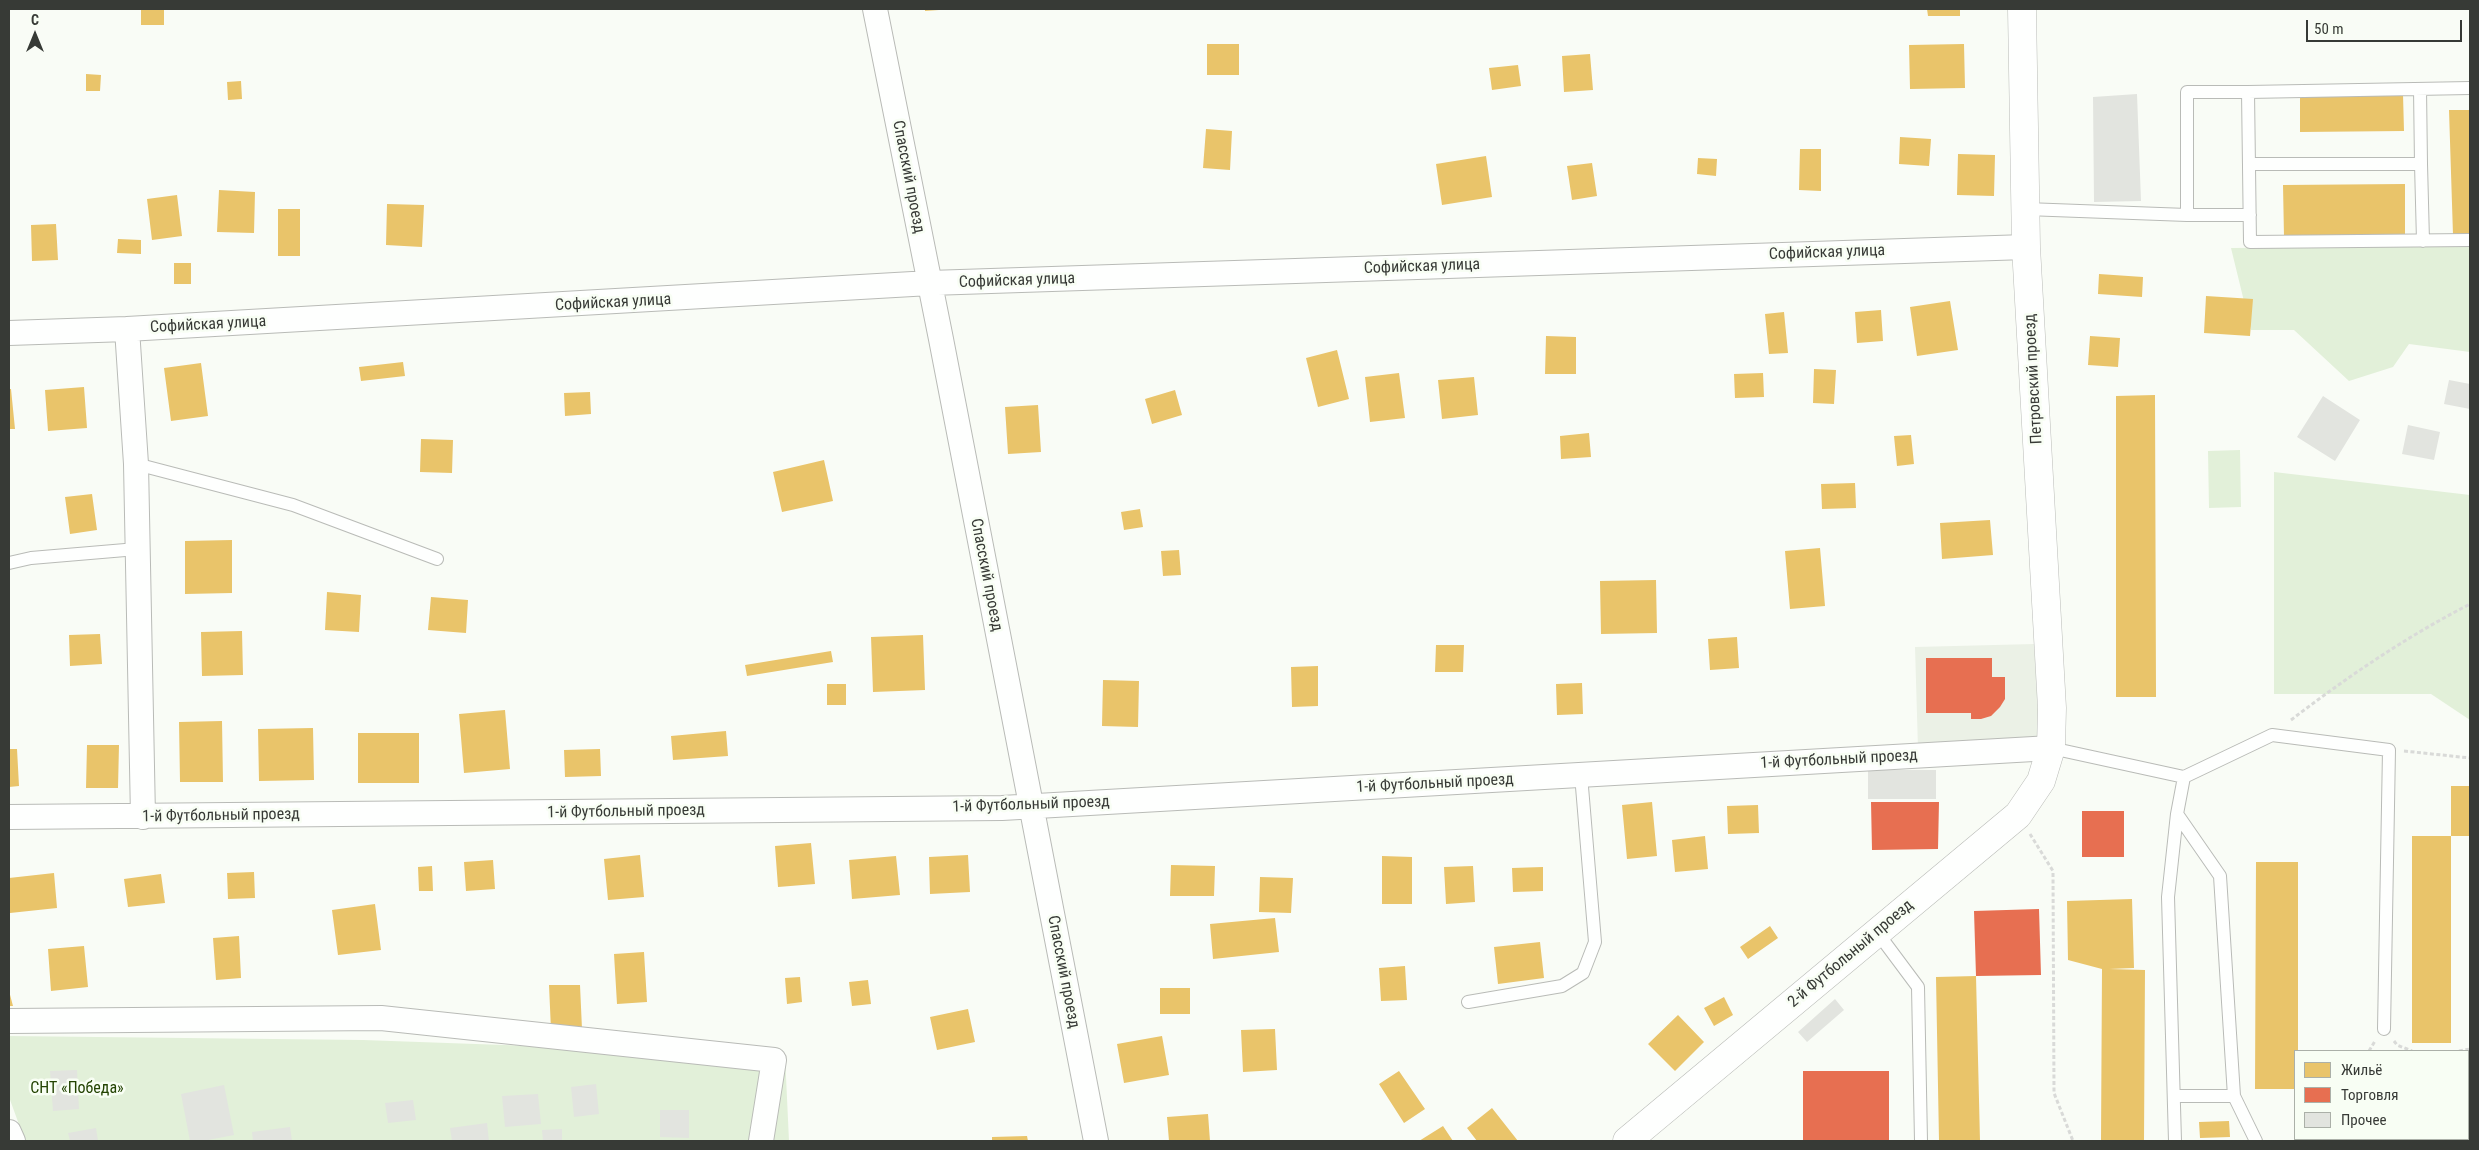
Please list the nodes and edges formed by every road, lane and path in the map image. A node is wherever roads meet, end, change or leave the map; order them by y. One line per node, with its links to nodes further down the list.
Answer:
1 (875, 9): 14 (street, Спасский проезд)
2 (2022, 9): 8 (street, Петровский проезд)
3 (2470, 88): 4 (lane)
4 (2420, 89): 5 (lane); 7 (lane)
5 (2248, 92): 6 (lane); 10 (lane)
6 (2249, 164): 7 (lane); 9 (lane)
7 (2421, 164): 12 (lane)
8 (2026, 209): 10 (lane); 13 (street, Петровский проезд)
9 (2250, 214): 10 (lane); 12 (lane)
10 (2187, 215)
11 (2470, 240): 12 (lane)
12 (2423, 241)
13 (2026, 246): 14 (street, Софийская улица); 23 (street, Петровский проезд)
14 (930, 283): 15 (street, Софийская улица); 28 (street, Спасский проезд)
15 (127, 329): 16 (street, Софийская улица); 17 (street)
16 (9, 333)
17 (136, 464): 18 (street); 19 (lane)
18 (138, 549): 20 (lane); 32 (street)
19 (437, 559)
20 (9, 563)
21 (2470, 604): 22 (path)
22 (2272, 735): 24 (lane); 27 (lane)
23 (2051, 748): 26 (street, 1-й Футбольный проезд); 27 (lane); 30 (street, 2-й Футбольный проезд)
24 (2389, 750): 25 (path); 36 (lane)
25 (2470, 758)
26 (1581, 775): 28 (street, 1-й Футбольный проезд); 34 (lane)
27 (2184, 777): 29 (lane)
28 (1032, 806): 32 (street, 1-й Футбольный проезд); 42 (street, Спасский проезд)
29 (2177, 814): 37 (lane); 38 (lane)
30 (2018, 815): 33 (street, 2-й Футбольный проезд); 45 (path)
31 (9, 817): 32 (street, 1-й Футбольный проезд)
32 (143, 817)
33 (1877, 932): 43 (street, 2-й Футбольный проезд); 44 (lane)
34 (1468, 1002)
35 (9, 1021): 41 (street)
36 (2384, 1029)
37 (2174, 1096): 38 (lane); 46 (lane)
38 (2234, 1096): 47 (lane)
39 (9, 1132): 40 (street)
40 (12, 1141)
41 (761, 1141)
42 (1096, 1141)
43 (1627, 1141)
44 (1921, 1141)
45 (2073, 1141)
46 (2175, 1141)
47 (2256, 1141)

